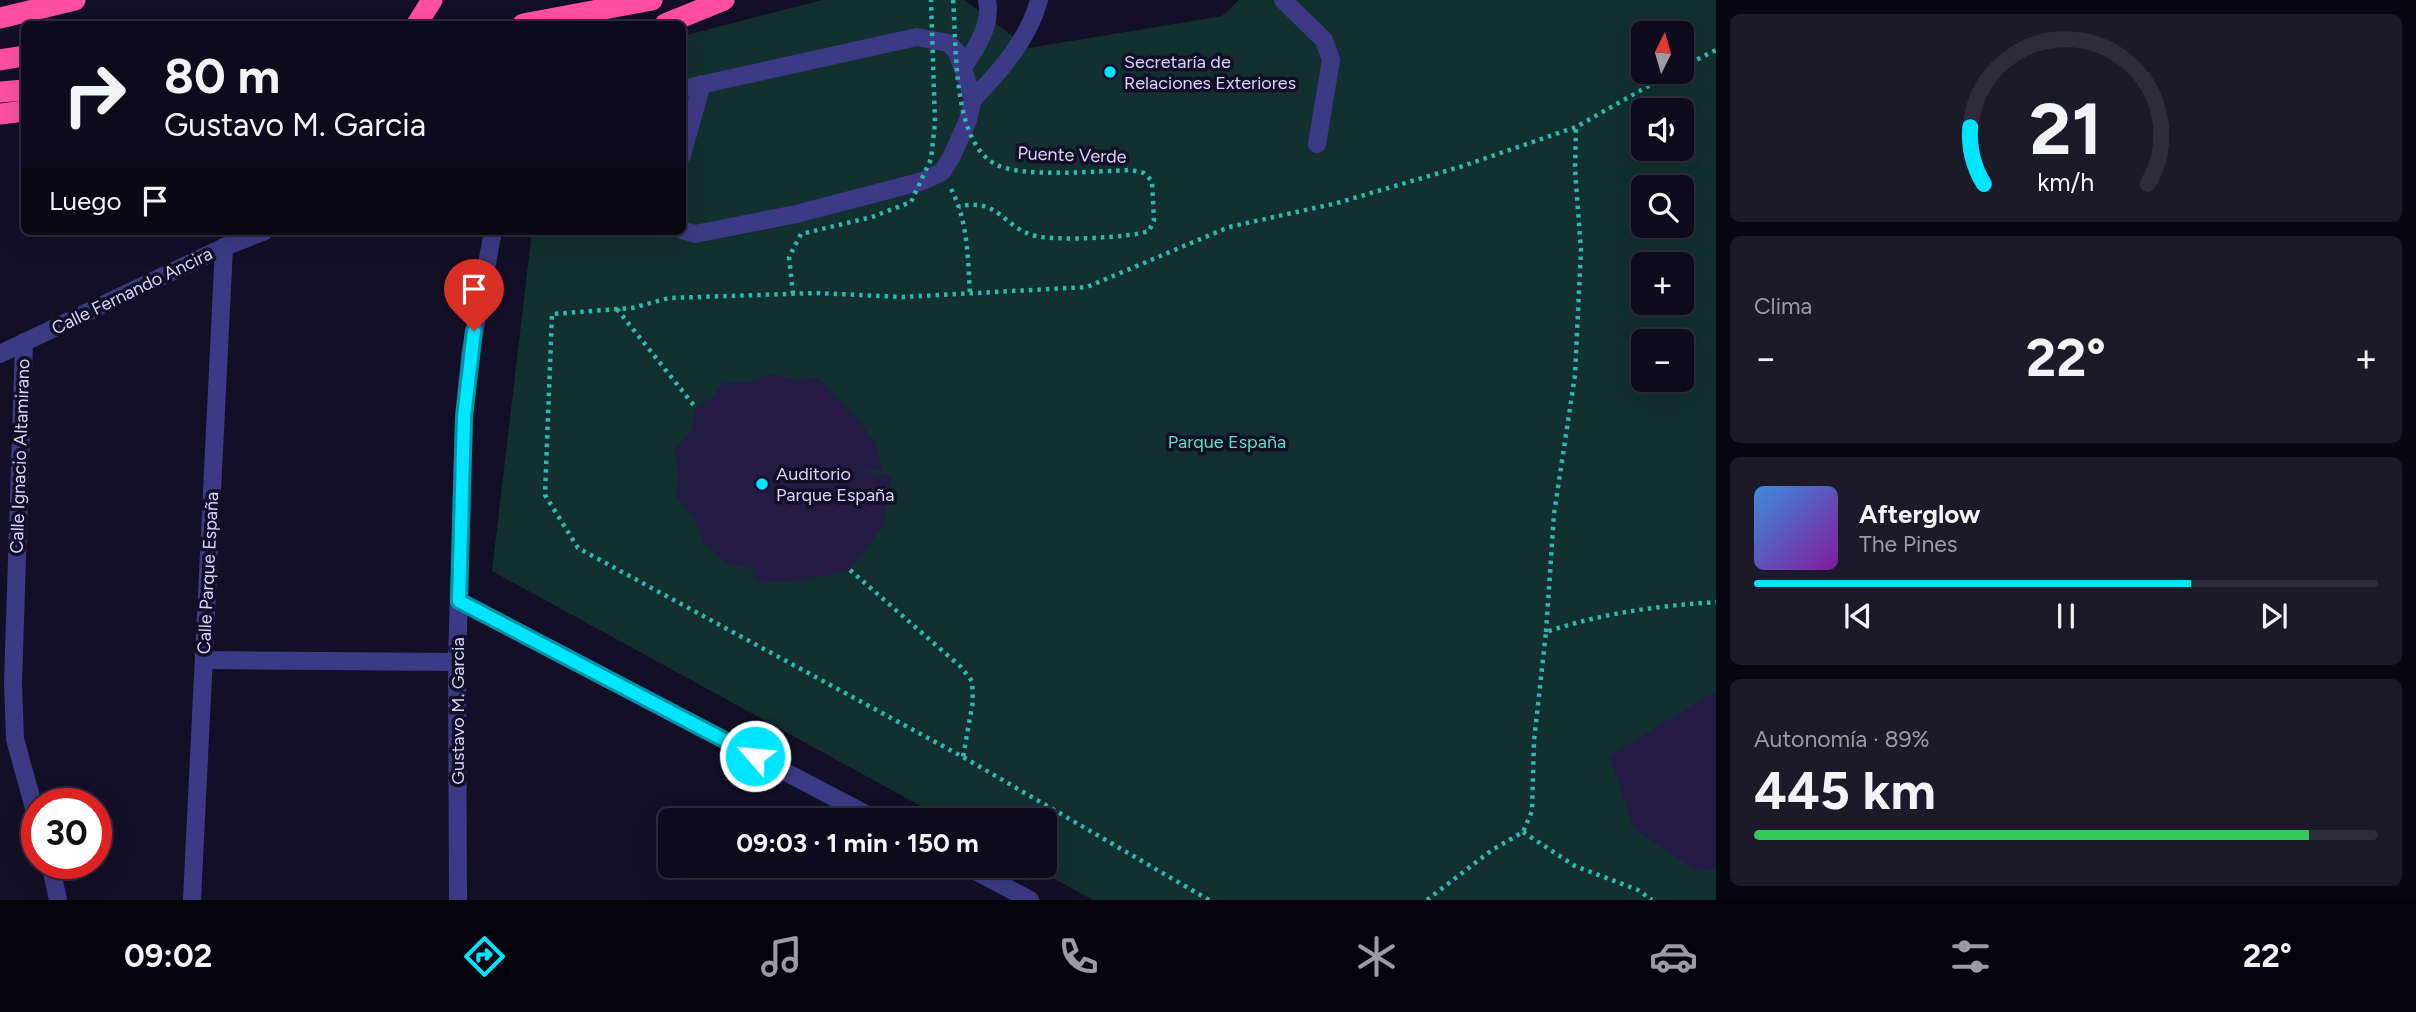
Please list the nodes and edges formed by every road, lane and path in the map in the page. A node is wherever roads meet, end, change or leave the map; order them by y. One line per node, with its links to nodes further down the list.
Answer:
1 (75, 0): 10 (highway)
2 (432, 0): 11 (highway)
3 (652, 0): 12 (highway)
4 (724, 0): 13 (highway)
5 (931, 0): 36 (path, bridge)
6 (953, 0): 31 (path, Puente Verde, bridge)
7 (987, 0): 18 (street)
8 (1039, 0): 24 (street)
9 (1283, 0): 29 (street)
10 (0, 18)
11 (419, 21)
12 (539, 21)
13 (672, 21)
14 (1716, 50): 17 (path)
15 (21, 56): 16 (highway)
16 (0, 60)
17 (1694, 61)
18 (964, 66): 19 (street); 24 (street)
19 (702, 84): 21 (street); 28 (street)
20 (1652, 84): 27 (path)
21 (686, 88)
22 (21, 90): 23 (highway)
23 (0, 92)
24 (974, 99): 30 (street)
25 (21, 111): 26 (highway)
26 (0, 114)
27 (1576, 127): 37 (path); 45 (path)
28 (686, 141)
29 (1317, 144)
30 (942, 172): 31 (path); 32 (street)
31 (959, 207): 37 (path)
32 (686, 231)
33 (255, 235): 35 (street, Calle Fernando Ancira)
34 (492, 235): 43 (street, Gustavo M. Garcia)
35 (224, 247): 39 (street, Calle Fernando Ancira); 46 (street, Calle Parque España)
36 (793, 295): 37 (path); 38 (path)
37 (970, 295)
38 (617, 309): 41 (path); 48 (path)
39 (24, 342): 40 (street, Calle Fernando Ancira); 49 (street, Calle Ignacio Altamirano)
40 (0, 354)
41 (696, 408)
42 (850, 570): 48 (path)
43 (459, 601): 47 (street, Gustavo M. Garcia); 50 (street)
44 (1716, 602): 45 (path)
45 (1546, 632): 51 (path)
46 (204, 660): 47 (street); 55 (street, Calle Parque España)
47 (457, 662): 56 (street, Gustavo M. Garcia)
48 (963, 757): 58 (path)
49 (28, 788)
50 (854, 808)
51 (1522, 832): 59 (path); 60 (path)
52 (989, 878): 57 (street)
53 (53, 879): 54 (street)
54 (58, 900)
55 (192, 900)
56 (458, 900)
57 (1030, 900)
58 (1209, 900)
59 (1427, 900)
60 (1652, 900)

